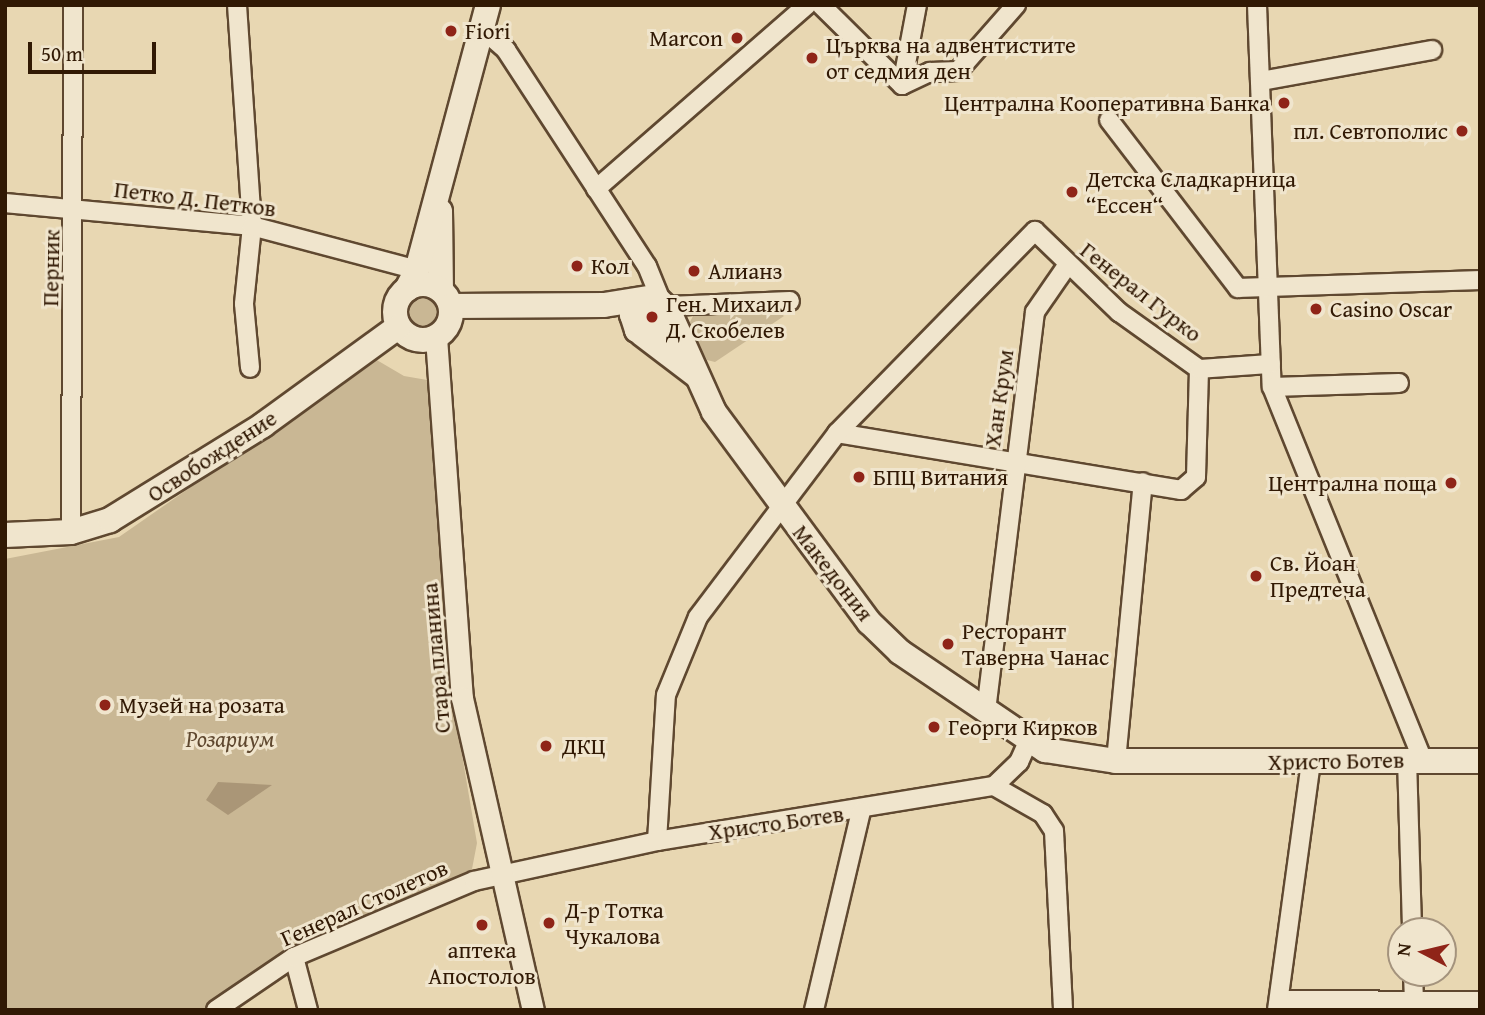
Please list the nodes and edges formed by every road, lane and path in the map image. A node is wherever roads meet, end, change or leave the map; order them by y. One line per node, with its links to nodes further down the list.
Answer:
1 (73, 5): 16 (street, Перник)
2 (237, 5): 17 (street)
3 (807, 5): 14 (street)
4 (821, 5): 11 (street)
5 (917, 5): 11 (street)
6 (1016, 5): 11 (street)
7 (1257, 5): 10 (street)
8 (481, 13): 13 (main road); 14 (street, Македония)
9 (1432, 51): 10 (street)
10 (1261, 81): 21 (street)
11 (902, 85)
12 (1110, 120): 21 (street)
13 (438, 187): 19 (main road); 22 (main road)
14 (596, 189): 24 (street, Македония)
15 (5, 203): 16 (street, Петко Д. Петков)
16 (76, 209): 17 (street, Петко Д. Петков); 37 (street, Перник)
17 (252, 226): 19 (street, Петко Д. Петков); 28 (street)
18 (1066, 267): 29 (street, Генерал Гурко); 33 (street, Генерал Гурко); 34 (street, Хан Крум)
19 (412, 279): 22 (main road); 25 (main road)
20 (1480, 280): 21 (street)
21 (1269, 286): 27 (street)
22 (446, 298): 24 (main road); 26 (main road)
23 (790, 301): 24 (street)
24 (650, 311): 30 (main road, Македония); 30 (main road, Македония)
25 (398, 327): 26 (main road); 37 (main road, Освобождение)
26 (436, 337): 48 (street, Стара планина)
27 (1271, 364): 29 (street, Генерал Гурко); 32 (street)
28 (250, 368)
29 (1199, 369): 35 (street)
30 (696, 375): 36 (main road, Македония)
31 (1399, 383): 32 (street)
32 (1272, 387): 41 (street)
33 (837, 433): 34 (street); 36 (street)
34 (1015, 462): 35 (street); 39 (street, Хан Крум)
35 (1143, 482): 42 (street)
36 (780, 503): 39 (main road, Македония); 47 (street)
37 (71, 532): 38 (main road, Освобождение)
38 (5, 535)
39 (986, 711): 40 (main road, Македония)
40 (1021, 735): 42 (main road, Христо Ботев); 45 (street)
41 (1415, 759): 43 (main road, Христо Ботев); 44 (main road, Христо Ботев); 49 (street)
42 (1116, 761): 44 (main road, Христо Ботев)
43 (1480, 761)
44 (1311, 763): 53 (street)
45 (994, 786): 46 (street, Христо Ботев); 59 (street)
46 (861, 811): 47 (street, Христо Ботев); 58 (street)
47 (657, 841): 48 (street, Христо Ботев)
48 (501, 874): 50 (street, Генерал Столетов); 57 (street, Стара планина)
49 (1412, 917)
50 (294, 957): 55 (street, Генерал Столетов); 56 (street)
51 (1413, 987): 54 (street)
52 (1480, 1001): 54 (street)
53 (1279, 1005): 54 (street)
54 (1414, 1007)
55 (216, 1010)
56 (307, 1010)
57 (533, 1010)
58 (814, 1010)
59 (1063, 1010)

